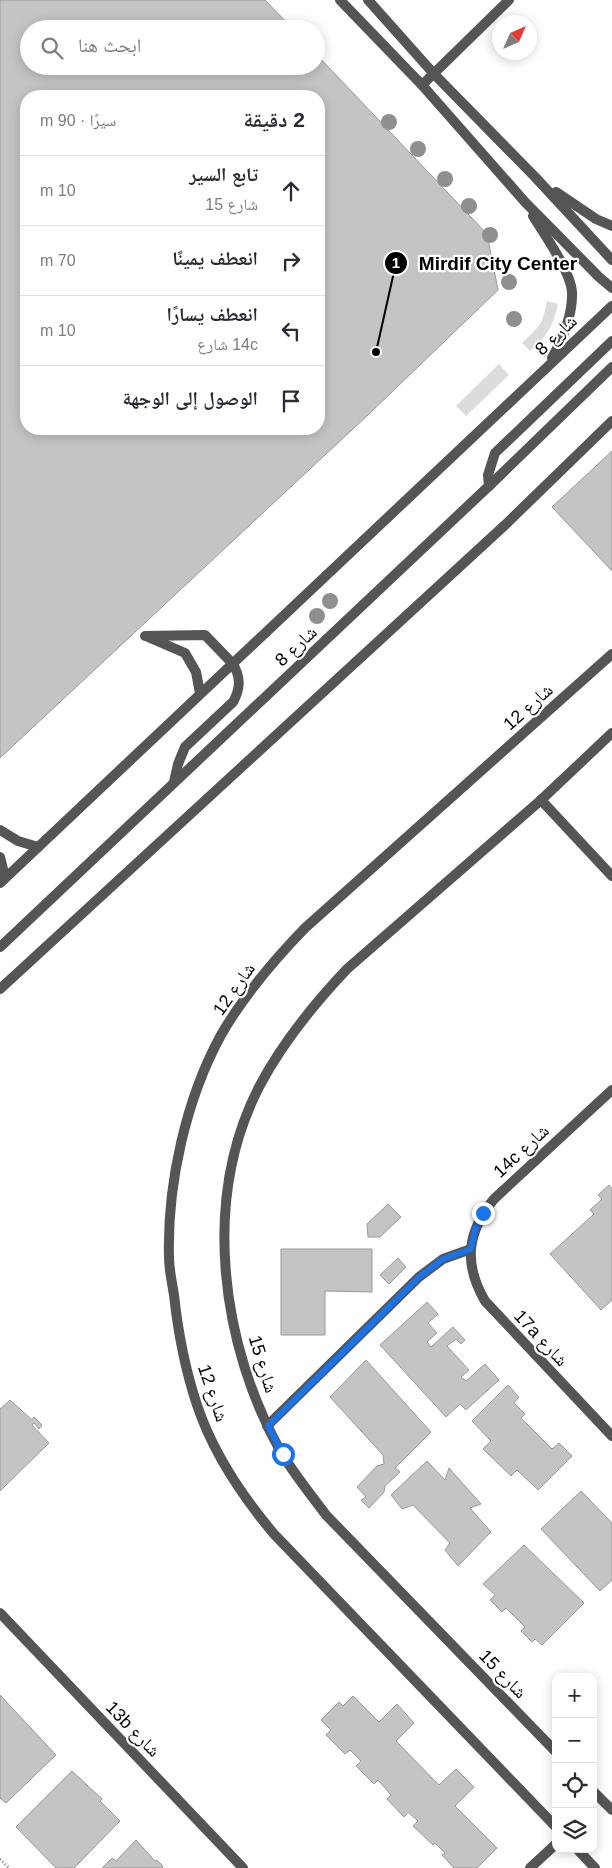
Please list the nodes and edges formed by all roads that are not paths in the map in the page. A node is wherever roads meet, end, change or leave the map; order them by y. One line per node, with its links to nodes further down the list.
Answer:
1 (340, 0): 5 (street)
2 (368, 0): 4 (street)
3 (509, 0): 4 (street)
4 (434, 74): 5 (street); 6 (street)
5 (422, 85): 7 (street)
6 (536, 178): 8 (street); 9 (street)
7 (525, 202): 10 (street); 13 (street)
8 (612, 226)
9 (612, 260)
10 (612, 288)
11 (612, 306): 13 (street, شارع 8)
12 (612, 341): 16 (street)
13 (548, 365): 18 (street, شارع 8)
14 (612, 367): 16 (street, شارع 8)
15 (612, 421): 29 (street)
16 (488, 486): 21 (street, شارع 8)
17 (612, 654): 38 (street, شارع 12)
18 (232, 663): 19 (street, شارع 8); 19 (street); 21 (street)
19 (200, 693): 24 (street, شارع 8)
20 (612, 733): 22 (street)
21 (174, 782): 28 (street, شارع 8)
22 (541, 800): 26 (street); 32 (street, شارع 15)
23 (0, 830): 24 (street)
24 (38, 847): 27 (street, شارع 8)
25 (0, 857): 27 (street)
26 (612, 876)
27 (2, 881)
28 (0, 947)
29 (0, 989)
30 (612, 1090): 31 (street, 14c شارع)
31 (471, 1249): 32 (street); 33 (street, 17a شارع)
32 (268, 1426): 35 (street, شارع 15)
33 (612, 1436)
34 (0, 1613): 41 (street, 13b شارع)
35 (552, 1748)
36 (597, 1795): 37 (street)
37 (612, 1810)
38 (552, 1823)
39 (552, 1848): 42 (street)
40 (581, 1853): 43 (street)
41 (243, 1868)
42 (530, 1868)
43 (595, 1868)

